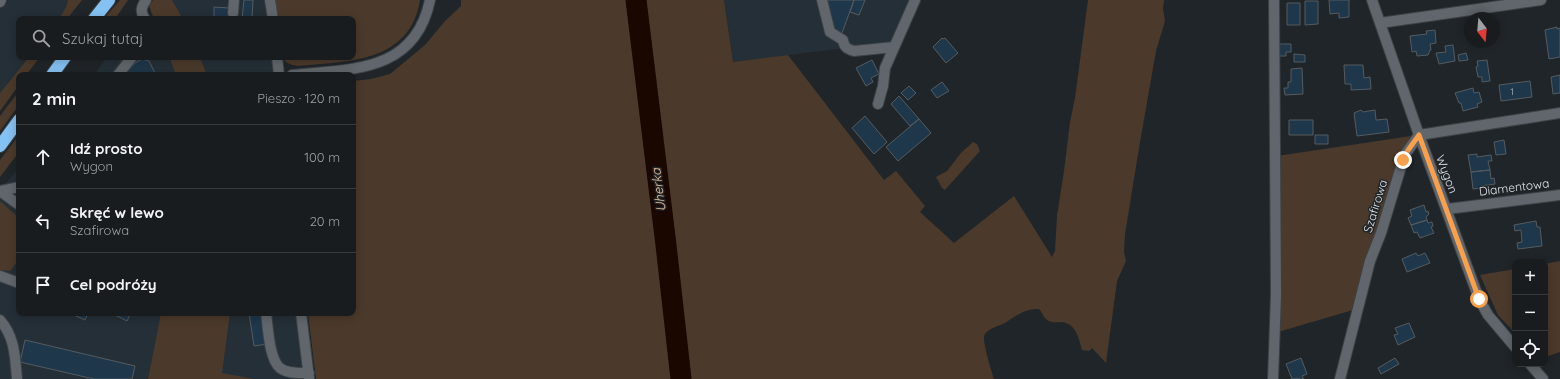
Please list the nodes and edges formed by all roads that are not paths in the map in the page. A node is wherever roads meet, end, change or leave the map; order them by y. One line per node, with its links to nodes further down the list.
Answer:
1 (109, 0): 12 (highway)
2 (146, 0): 13 (street)
3 (234, 0): 11 (street)
4 (270, 0): 14 (street)
5 (430, 0): 23 (street)
6 (822, 0): 16 (street)
7 (915, 0): 16 (street)
8 (1274, 0): 43 (street)
9 (1372, 0): 15 (street, Wygon)
10 (1541, 0): 15 (street)
11 (233, 13)
12 (96, 16)
13 (143, 16)
14 (273, 16)
15 (1380, 24): 27 (street, Wygon)
16 (894, 47): 24 (street)
17 (63, 60): 20 (highway)
18 (130, 60): 21 (street)
19 (277, 60): 22 (street)
20 (54, 72)
21 (120, 72)
22 (279, 72)
23 (319, 72)
24 (878, 104)
25 (1560, 113): 27 (street)
26 (16, 124): 28 (highway)
27 (1419, 135): 33 (street, Wygon); 44 (street, Szafirowa)
28 (0, 146)
29 (16, 188): 30 (street)
30 (0, 191): 32 (street)
31 (1560, 194): 33 (street, Diamentowa)
32 (16, 203)
33 (1447, 209): 39 (street, Wygon)
34 (0, 276): 35 (street)
35 (16, 282)
36 (266, 316): 41 (street)
37 (301, 316): 41 (street)
38 (0, 320): 42 (street)
39 (1512, 343)
40 (1533, 367): 45 (street)
41 (309, 376)
42 (17, 379)
43 (1273, 379)
44 (1340, 379)
45 (1543, 379)

